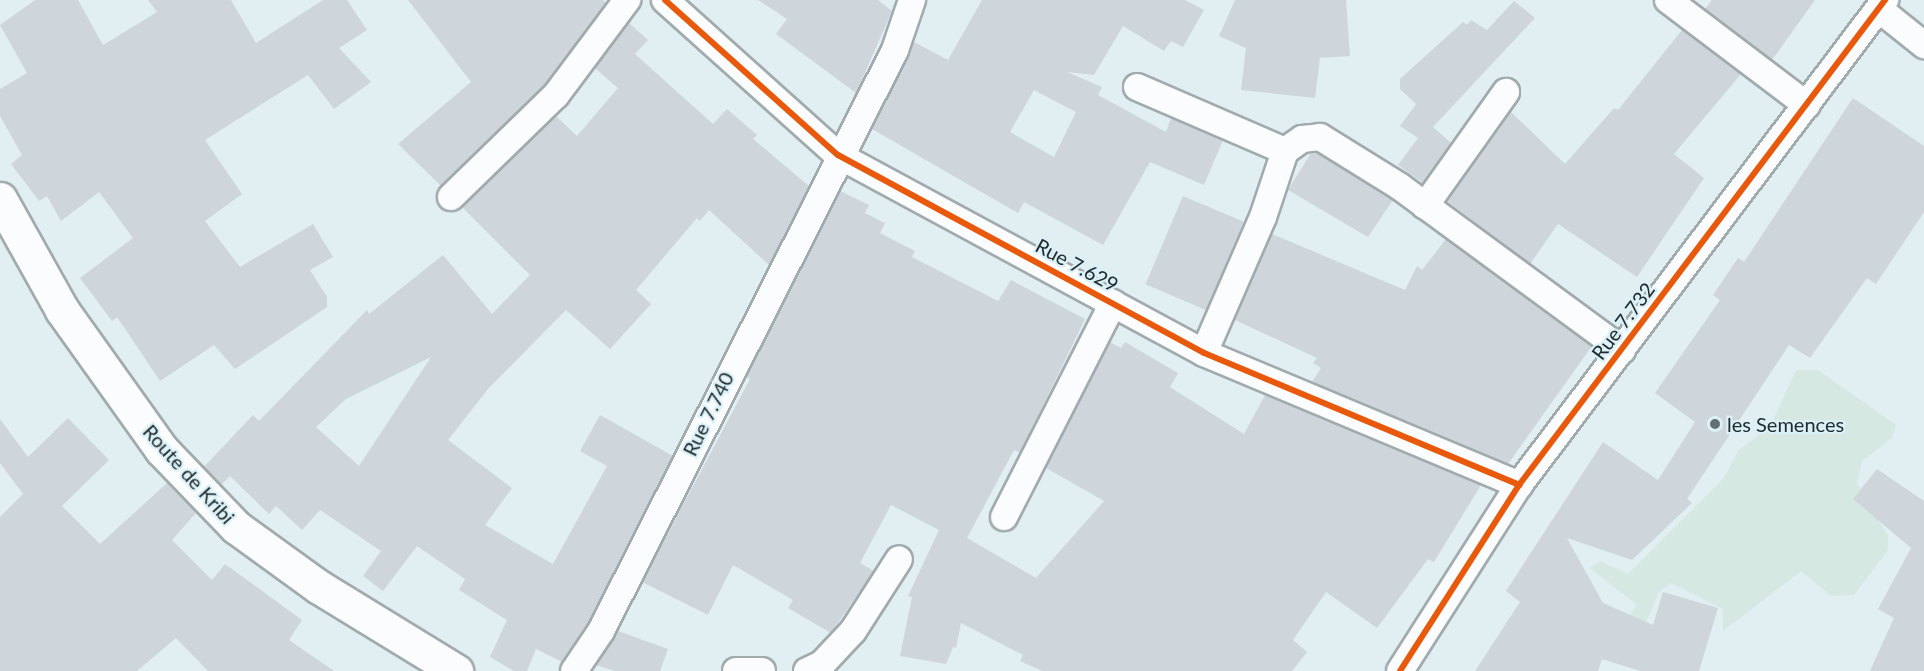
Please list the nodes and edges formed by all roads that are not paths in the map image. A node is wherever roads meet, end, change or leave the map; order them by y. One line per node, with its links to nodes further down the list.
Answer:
1 (627, 0): 12 (street)
2 (664, 0): 11 (street, Rue 7.629)
3 (912, 0): 11 (street, Rue 7.740)
4 (1668, 0): 9 (street)
5 (1882, 4): 6 (street); 9 (street, Rue 7.732)
6 (1924, 45)
7 (1137, 87): 10 (street)
8 (1506, 92): 14 (street)
9 (1807, 105): 16 (street, Rue 7.732)
10 (1285, 151): 14 (street); 17 (street)
11 (838, 155): 15 (street, Rue 7.629); 22 (street, Rue 7.740)
12 (451, 197)
13 (0, 199): 21 (main road, Route de Kribi)
14 (1425, 206): 16 (street)
15 (1113, 303): 17 (street, Rue 7.629); 19 (street)
16 (1622, 350): 18 (street, Rue 7.732)
17 (1204, 353): 18 (street, Rue 7.629)
18 (1519, 485): 26 (street, Rue 7.732)
19 (1004, 517)
20 (899, 558): 25 (street)
21 (456, 671)
22 (574, 671)
23 (736, 671): 24 (street)
24 (762, 671)
25 (807, 671)
26 (1400, 671)

